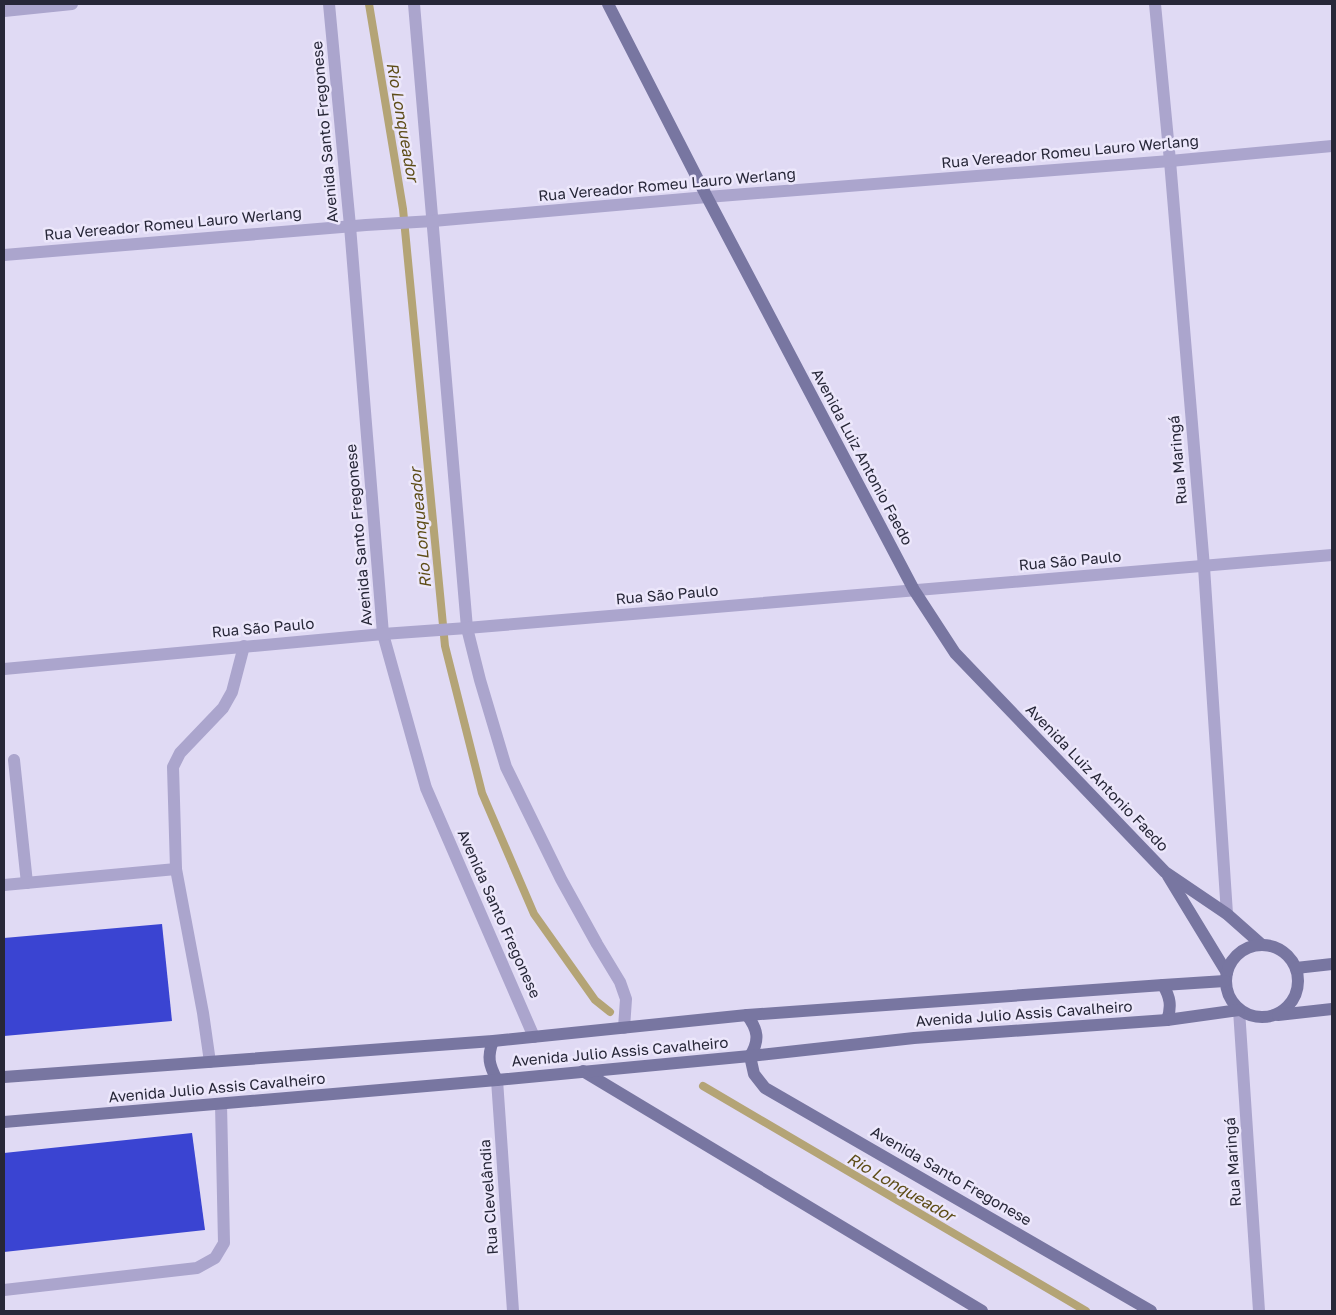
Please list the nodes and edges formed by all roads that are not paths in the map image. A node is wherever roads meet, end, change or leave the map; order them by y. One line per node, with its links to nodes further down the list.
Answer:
1 (72, 4): 6 (street)
2 (329, 4): 11 (street, Avenida Santo Fregonese)
3 (414, 4): 10 (street)
4 (608, 4): 9 (main road, Avenida Luiz Antonio Faedo)
5 (1155, 4): 8 (street, Rua Maringá)
6 (4, 11)
7 (1332, 146): 8 (street, Rua Vereador Romeu Lauro Werlang)
8 (1170, 161): 9 (street, Rua Vereador Romeu Lauro Werlang); 14 (street, Rua Maringá)
9 (707, 197): 10 (street, Rua Vereador Romeu Lauro Werlang); 15 (main road, Avenida Luiz Antonio Faedo)
10 (433, 221): 11 (street, Rua Vereador Romeu Lauro Werlang); 16 (street)
11 (350, 226): 12 (street, Rua Vereador Romeu Lauro Werlang); 17 (street, Avenida Santo Fregonese)
12 (4, 255)
13 (1332, 555): 14 (street, Rua São Paulo)
14 (1204, 567): 15 (street, Rua São Paulo); 25 (street, Rua Maringá)
15 (914, 590): 16 (street, Rua São Paulo); 22 (main road, Avenida Luiz Antonio Faedo)
16 (462, 628): 17 (street, Rua São Paulo); 38 (street)
17 (389, 633): 18 (street, Rua São Paulo); 39 (street, Avenida Santo Fregonese)
18 (244, 646): 19 (street, Rua São Paulo); 21 (street)
19 (4, 668)
20 (14, 760): 23 (street)
21 (176, 869): 23 (street); 42 (street)
22 (1165, 872): 25 (main road, Avenida Luiz Antonio Faedo); 31 (main road, Avenida Luiz Antonio Faedo)
23 (27, 883): 24 (street)
24 (4, 885)
25 (1227, 914): 26 (main road, Avenida Luiz Antonio Faedo)
26 (1262, 944): 29 (main road); 31 (main road)
27 (1332, 964): 28 (main road)
28 (1318, 965): 29 (main road); 30 (main road)
29 (1296, 968): 36 (main road)
30 (1332, 973)
31 (1226, 977): 32 (main road, Avenida Julio Assis Cavalheiro); 34 (main road)
32 (1163, 985): 35 (main road, Avenida Julio Assis Cavalheiro); 37 (main road)
33 (1332, 1009): 36 (main road)
34 (1240, 1010): 36 (main road); 37 (main road, Avenida Julio Assis Cavalheiro); 52 (street, Rua Maringá)
35 (747, 1015): 38 (main road, Avenida Julio Assis Cavalheiro); 41 (main road)
36 (1276, 1015)
37 (1167, 1020): 41 (main road, Avenida Julio Assis Cavalheiro)
38 (624, 1028): 39 (main road, Avenida Julio Assis Cavalheiro)
39 (534, 1037): 40 (main road, Avenida Julio Assis Cavalheiro)
40 (493, 1041): 42 (main road, Avenida Julio Assis Cavalheiro); 45 (main road)
41 (750, 1056): 43 (main road, Avenida Julio Assis Cavalheiro); 51 (main road, Avenida Santo Fregonese)
42 (210, 1062): 44 (main road, Avenida Julio Assis Cavalheiro)
43 (583, 1071): 45 (main road, Avenida Julio Assis Cavalheiro); 50 (main road)
44 (4, 1077)
45 (497, 1080): 46 (main road, Avenida Julio Assis Cavalheiro); 49 (street, Rua Clevelândia)
46 (221, 1104): 47 (main road, Avenida Julio Assis Cavalheiro); 48 (street)
47 (4, 1122)
48 (4, 1290)
49 (514, 1311)
50 (982, 1311)
51 (1151, 1311)
52 (1259, 1311)

